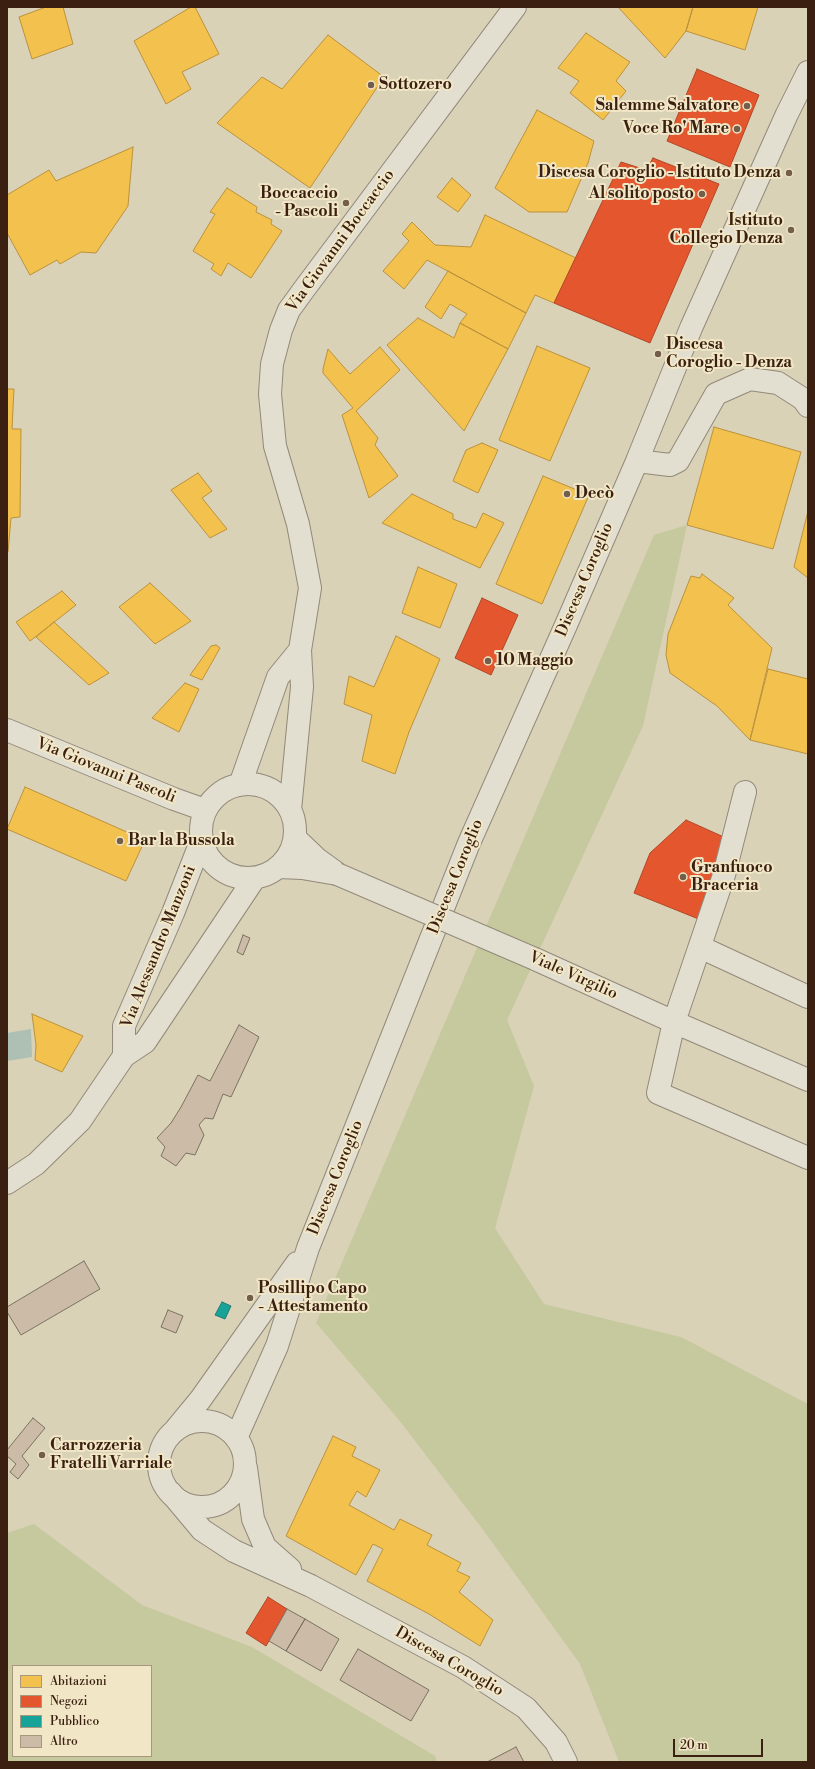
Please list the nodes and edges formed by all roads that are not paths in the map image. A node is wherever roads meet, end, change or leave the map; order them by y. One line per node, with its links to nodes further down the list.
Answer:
1 (515, 7): 5 (street, Via Giovanni Boccaccio)
2 (808, 72): 4 (street, Discesa Coroglio)
3 (808, 406): 4 (street)
4 (637, 461): 23 (street, Discesa Coroglio)
5 (300, 650): 7 (street); 10 (street, Via Giovanni Boccaccio)
6 (7, 730): 9 (street, Via Giovanni Pascoli)
7 (240, 785): 9 (street); 10 (street)
8 (745, 792): 16 (street)
9 (205, 810): 12 (street)
10 (290, 810): 11 (street)
11 (295, 838): 13 (street); 14 (street, Viale Virgilio)
12 (202, 839): 15 (street); 19 (street, Via Alessandro Manzoni)
13 (280, 867): 14 (street, Viale Virgilio); 15 (street)
14 (337, 874): 18 (street, Viale Virgilio, bridge)
15 (254, 879): 19 (street, Via Alessandro Manzoni)
16 (700, 947): 17 (street); 18 (street)
17 (808, 997)
18 (674, 1022): 20 (street, Viale Virgilio); 21 (street)
19 (124, 1056): 22 (street, Via Alessandro Manzoni)
20 (808, 1080)
21 (808, 1158)
22 (7, 1183)
23 (308, 1248): 24 (street, Discesa Coroglio); 25 (street, Discesa Coroglio)
24 (174, 1431): 25 (street); 27 (street)
25 (236, 1438): 26 (street)
26 (245, 1463): 27 (street); 28 (street, Discesa Coroglio)
27 (171, 1493): 28 (street, Discesa Coroglio)
28 (311, 1586): 29 (street, Discesa Coroglio)
29 (566, 1762)

